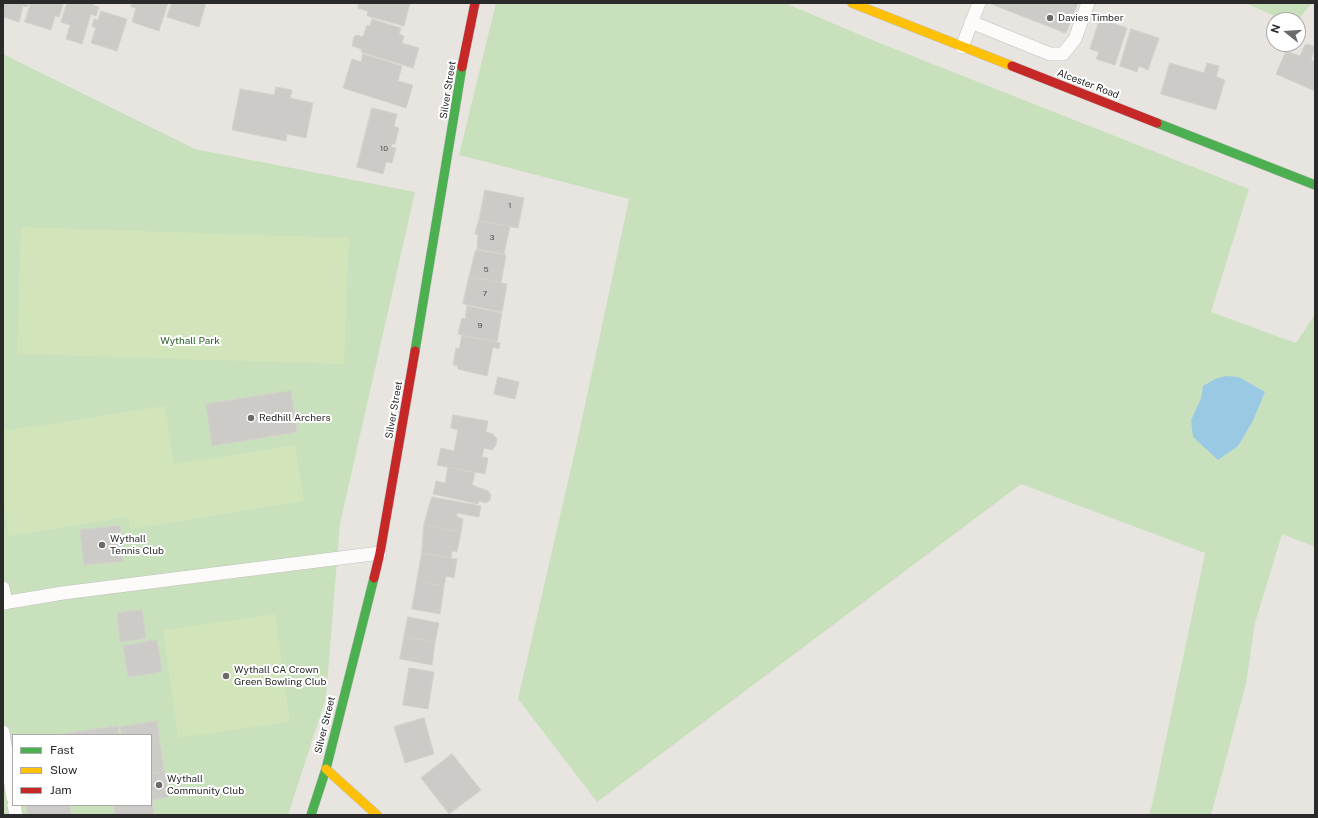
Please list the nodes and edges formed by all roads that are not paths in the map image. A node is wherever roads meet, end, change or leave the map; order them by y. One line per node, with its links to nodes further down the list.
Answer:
1 (475, 3): 8 (street, Silver Street)
2 (852, 3): 6 (street, Alcester Road)
3 (978, 3): 5 (lane)
4 (1088, 3): 5 (lane)
5 (971, 22): 6 (lane)
6 (962, 47): 7 (street, Alcester Road)
7 (1315, 185)
8 (380, 553): 10 (lane); 12 (street, Silver Street)
9 (3, 588): 10 (lane)
10 (4, 603)
11 (3, 732): 13 (lane)
12 (326, 768): 14 (street, Silver Street); 15 (street)
13 (12, 791)
14 (311, 815)
15 (377, 815)

